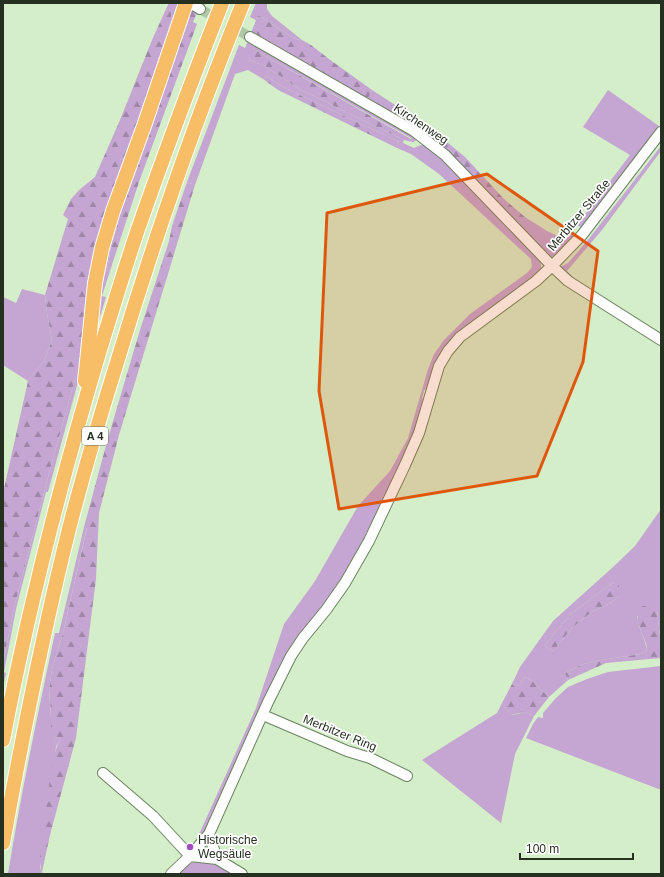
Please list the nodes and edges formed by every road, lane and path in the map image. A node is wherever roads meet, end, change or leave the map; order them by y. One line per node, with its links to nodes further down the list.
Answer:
1 (222, 3): 9 (highway, A 4)
2 (243, 3): 15 (highway, A 4)
3 (187, 4): 4 (street); 9 (highway)
4 (200, 9)
5 (250, 37): 7 (street, Kirchenweg)
6 (661, 132): 7 (street, Merbitzer Straße)
7 (552, 266): 8 (street, Merbitzer Straße); 10 (street)
8 (661, 340)
9 (82, 413): 11 (highway, A 4)
10 (263, 715): 13 (street, Merbitzer Ring); 14 (street)
11 (3, 740)
12 (102, 774): 16 (street)
13 (407, 776)
14 (209, 834): 16 (street); 17 (street)
15 (3, 844)
16 (190, 856): 17 (street); 18 (street)
17 (217, 859): 19 (street)
18 (171, 874)
19 (242, 874)

